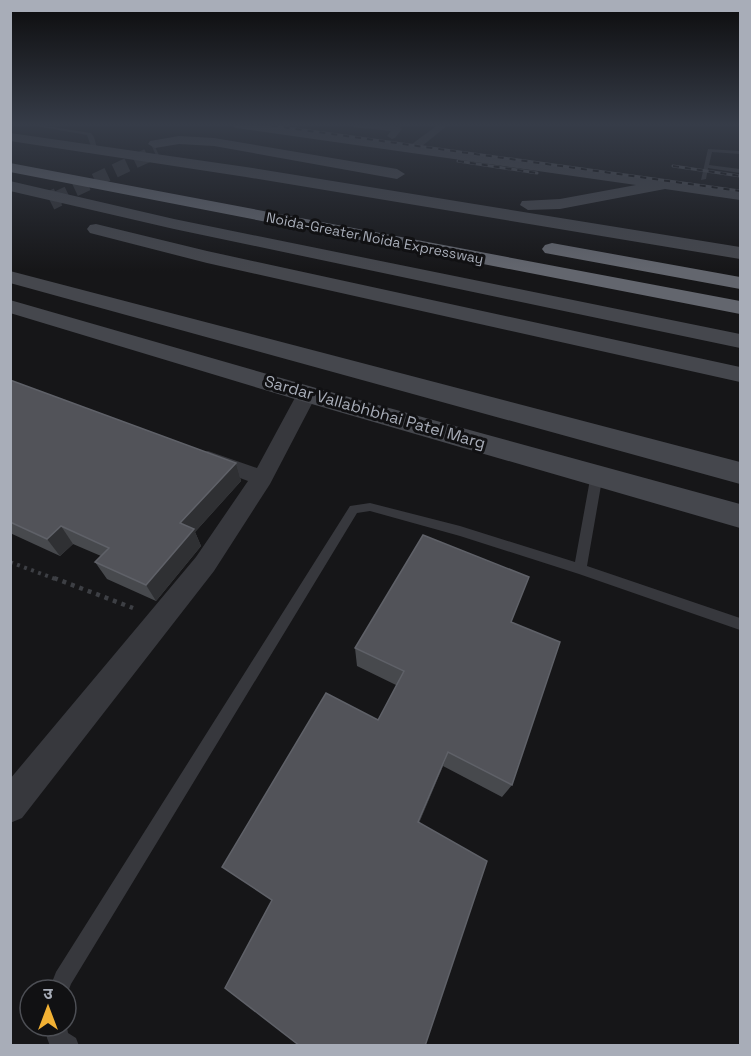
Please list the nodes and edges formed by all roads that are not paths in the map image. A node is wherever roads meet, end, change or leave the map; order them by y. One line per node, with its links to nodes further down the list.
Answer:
1 (43, 173): 23 (highway, Noida-Greater Noida Expressway)
2 (250, 173): 19 (street)
3 (347, 173): 15 (street)
4 (392, 173): 10 (street)
5 (524, 173): 6 (street)
6 (566, 173)
7 (586, 173): 15 (street)
8 (596, 173): 11 (street)
9 (704, 173): 12 (street)
10 (408, 176)
11 (668, 184): 14 (street); 15 (street)
12 (741, 185)
13 (13, 187): 24 (street)
14 (741, 195)
15 (570, 202)
16 (44, 204): 25 (street)
17 (76, 224): 26 (street)
18 (531, 245): 21 (highway)
19 (741, 253)
20 (10, 277): 29 (street, Sardar Vallabhbhai Patel Marg)
21 (741, 283)
22 (10, 306): 27 (street, Sardar Vallabhbhai Patel Marg)
23 (741, 308)
24 (741, 341)
25 (741, 355)
26 (741, 375)
27 (307, 394): 30 (street, Sardar Vallabhbhai Patel Marg); 31 (street)
28 (185, 450): 31 (street)
29 (741, 473)
30 (597, 474): 32 (street, Sardar Vallabhbhai Patel Marg); 33 (lane)
31 (262, 478): 35 (street)
32 (741, 516)
33 (580, 569): 34 (lane); 36 (lane)
34 (741, 624)
35 (10, 806)
36 (64, 978)

